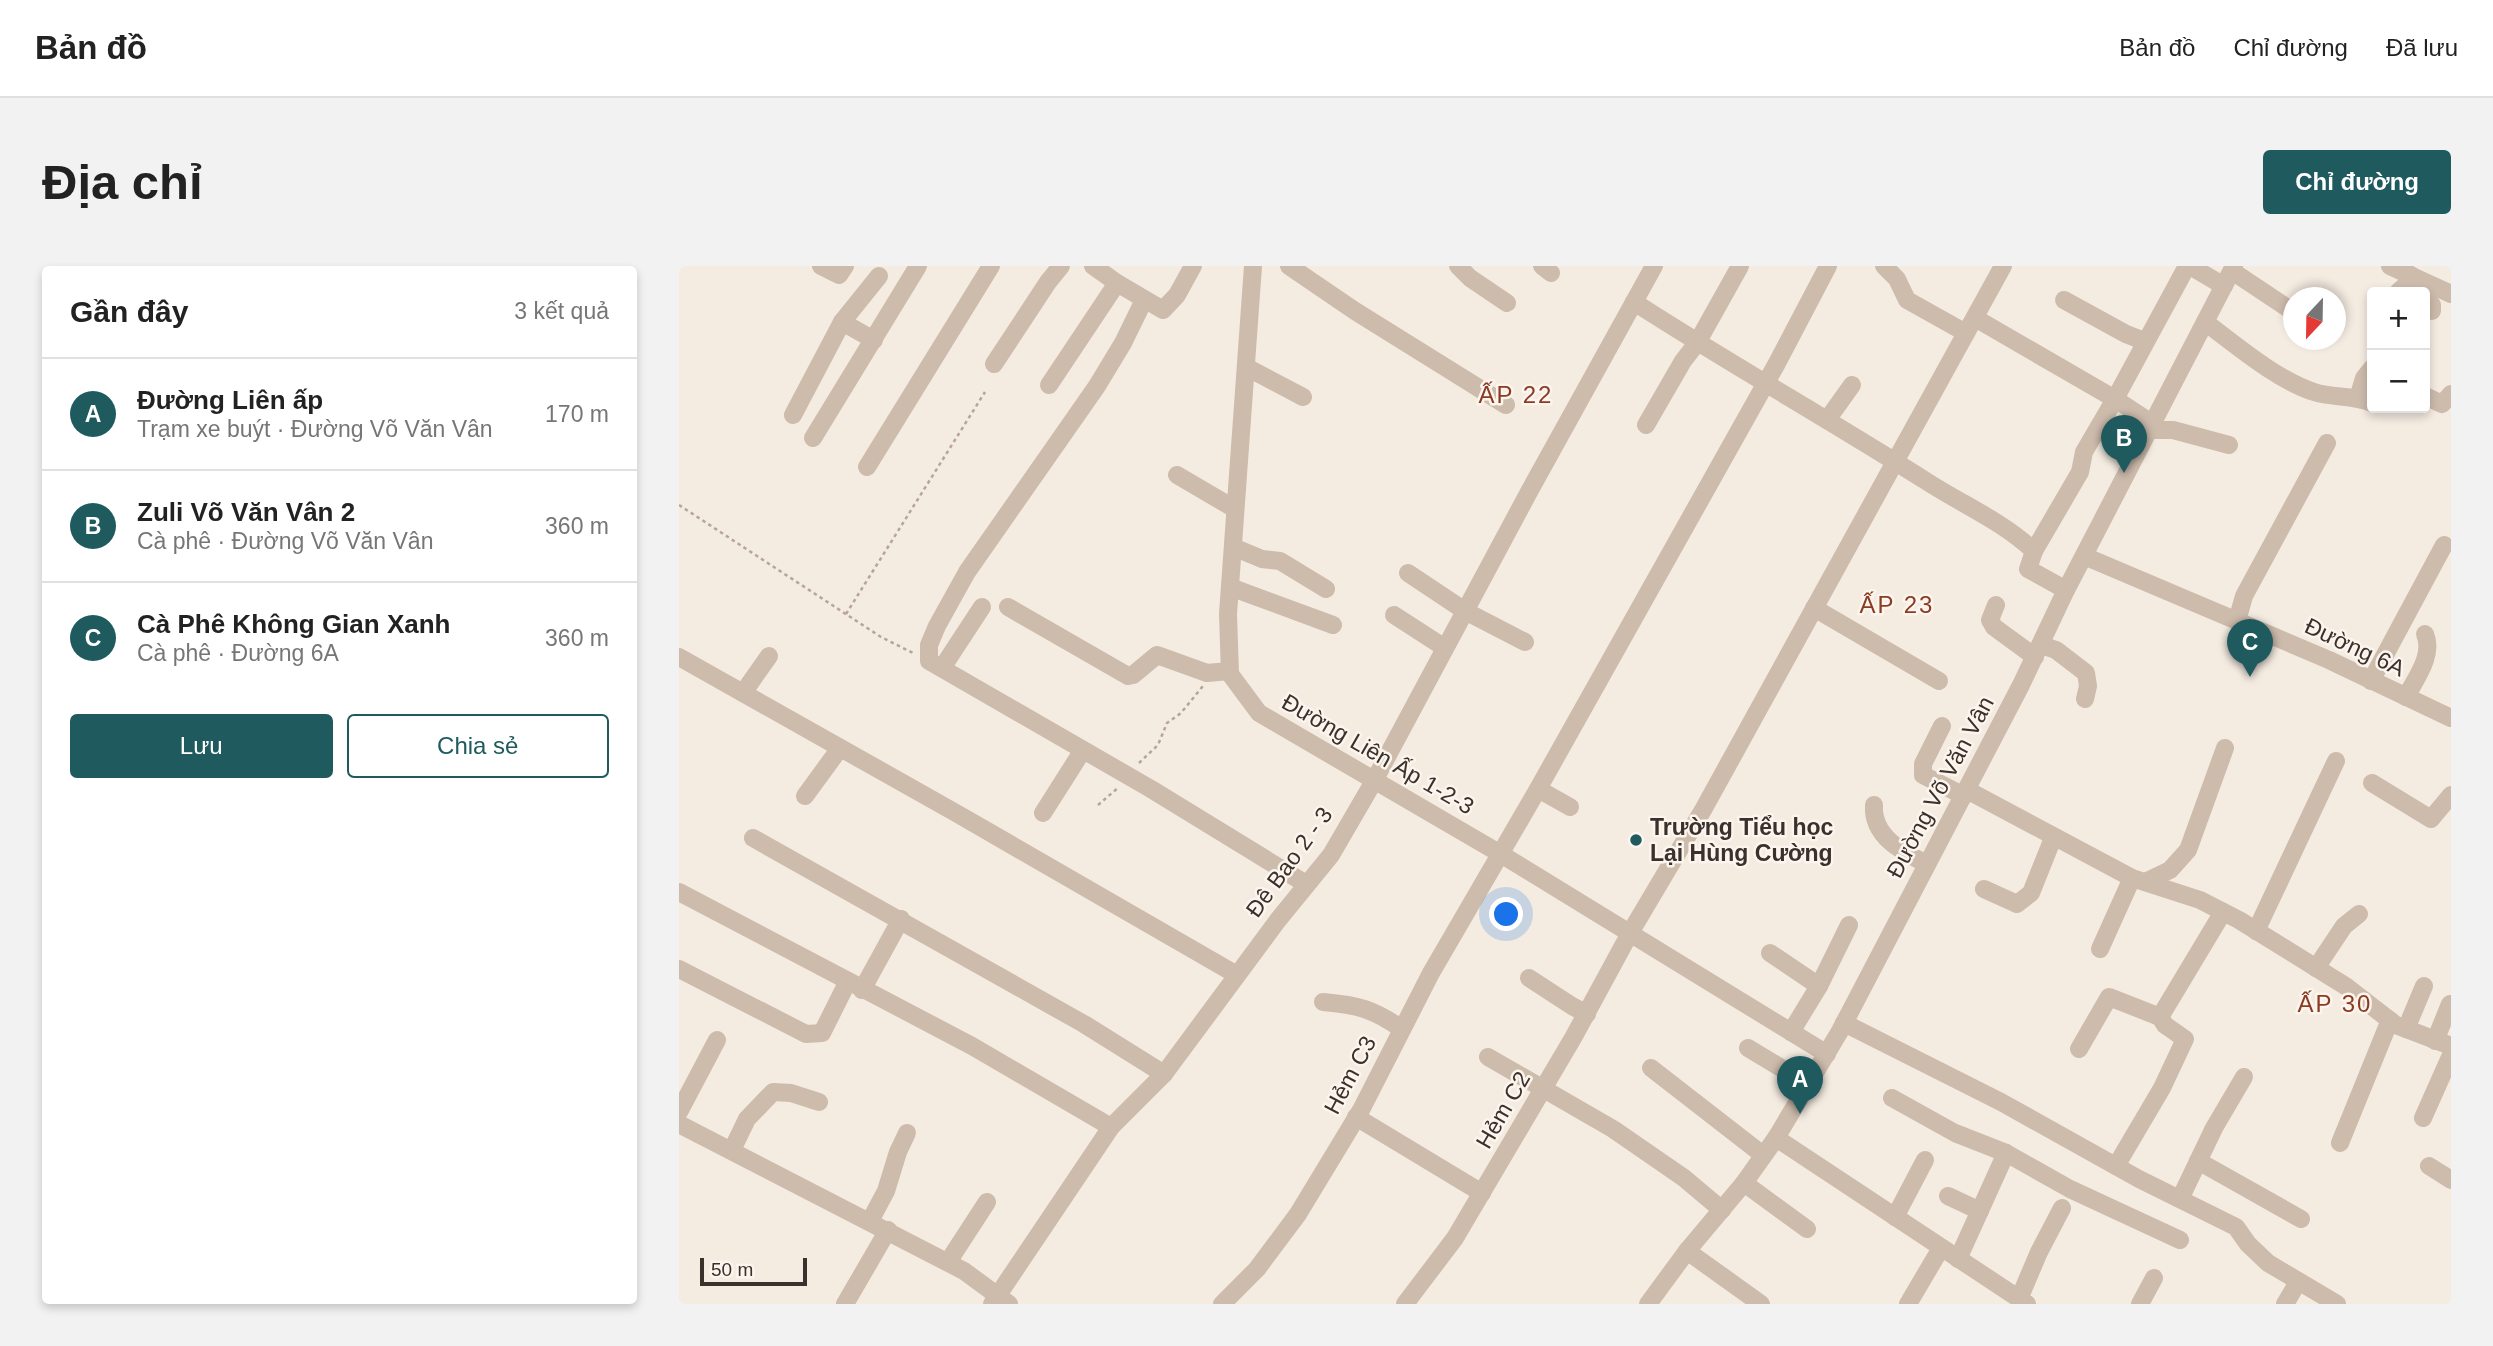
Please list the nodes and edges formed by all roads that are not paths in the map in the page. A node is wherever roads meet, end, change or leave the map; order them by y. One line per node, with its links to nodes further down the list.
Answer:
1 (821, 266): 2 (street)
2 (845, 266)
3 (918, 266): 31 (street)
4 (991, 266): 54 (street)
5 (1061, 266): 34 (street)
6 (1093, 266): 20 (street)
7 (1193, 266): 23 (street)
8 (1254, 266): 35 (street)
9 (1654, 266): 25 (street, Đê Bao 2 - 3)
10 (1740, 266): 33 (street)
11 (1828, 266): 37 (street, Hẻm C3)
12 (1884, 266): 30 (street)
13 (2003, 266): 30 (street, Hẻm C2)
14 (2188, 266): 18 (street); 32 (street)
15 (2390, 266): 21 (street)
16 (1292, 267): 45 (street)
17 (1455, 270): 26 (street)
18 (2230, 274): 27 (street); 29 (street, Đường Võ Văn Vân)
19 (879, 276): 28 (street)
20 (1117, 284): 23 (street); 38 (street)
21 (2409, 286): 22 (street)
22 (2450, 291)
23 (1144, 300): 79 (street)
24 (2064, 300): 32 (street)
25 (1634, 302): 33 (street); 69 (street, Đê Bao 2 - 3)
26 (1507, 303)
27 (2283, 305)
28 (842, 322): 31 (street); 46 (street)
29 (2205, 323): 44 (street); 49 (street, Đường Võ Văn Vân)
30 (1970, 325): 43 (street); 53 (street, Hẻm C2)
31 (874, 340): 50 (street)
32 (2144, 341): 43 (street)
33 (1697, 343): 37 (street); 48 (street)
34 (994, 364)
35 (1246, 367): 41 (street); 56 (street)
36 (2367, 374): 44 (street)
37 (1766, 382): 47 (street); 94 (street, Hẻm C3)
38 (1049, 385)
39 (1852, 385): 47 (street)
40 (2451, 394): 42 (street)
41 (1303, 397)
42 (2430, 398)
43 (2115, 399): 49 (street); 59 (street)
44 (2365, 400)
45 (1506, 405)
46 (793, 415)
47 (1827, 420): 53 (street)
48 (1646, 425)
49 (2151, 427): 52 (street); 60 (street, Đường Võ Văn Vân)
50 (813, 438)
51 (2327, 443): 71 (street)
52 (2229, 445)
53 (1896, 461): 59 (street); 68 (street, Hẻm C2)
54 (867, 467)
55 (1177, 475): 56 (street)
56 (1235, 509): 58 (street)
57 (2444, 545): 82 (street)
58 (1233, 547): 62 (street); 63 (street)
59 (2034, 551): 64 (street)
60 (2084, 556): 64 (street, Đường Võ Văn Vân); 71 (street, Đường 6A)
61 (1408, 573): 69 (street)
62 (1230, 587): 72 (street); 80 (street)
63 (1327, 589)
64 (2066, 590): 76 (street, Đường Võ Văn Vân)
65 (1996, 605): 76 (street)
66 (982, 607): 79 (street)
67 (1008, 607): 80 (street)
68 (1814, 608): 81 (street); 114 (street, Hẻm C2)
69 (1465, 611): 74 (street); 75 (street, Đê Bao 2 - 3)
70 (1394, 615): 75 (street)
71 (2237, 621): 82 (street, Đường 6A)
72 (1333, 625)
73 (2425, 634): 84 (street)
74 (1525, 642)
75 (1445, 648): 92 (street, Đê Bao 2 - 3)
76 (2038, 651): 85 (street); 95 (street, Đường Võ Văn Vân)
77 (769, 656): 83 (street)
78 (679, 657): 83 (street)
79 (935, 664): 90 (street)
80 (1229, 671): 92 (street, Đường Liên Ấp 1-2-3)
81 (1939, 681)
82 (2371, 681): 84 (street, Đường 6A)
83 (743, 693): 88 (street)
84 (2406, 697): 86 (street, Đường 6A)
85 (2085, 699)
86 (2451, 718)
87 (1942, 726): 95 (street)
88 (840, 748): 97 (street); 119 (street)
89 (2225, 748): 105 (street)
90 (1083, 750): 100 (street); 106 (street)
91 (2336, 761): 113 (street)
92 (1374, 781): 103 (street, Đường Liên Ấp 1-2-3); 106 (street, Đê Bao 2 - 3)
93 (2372, 783): 96 (street)
94 (1538, 789): 99 (street); 103 (street, Hẻm C3)
95 (1965, 793): 102 (street); 104 (street, Đường Võ Văn Vân)
96 (2451, 795)
97 (805, 796)
98 (1874, 805): 104 (street)
99 (1570, 807)
100 (1043, 813)
101 (753, 838): 111 (street)
102 (2053, 838): 105 (street); 107 (street)
103 (1499, 853): 114 (street, Đường Liên Ấp 1-2-3); 130 (street, Hẻm C3)
104 (1927, 864): 128 (street, Đường Võ Văn Vân)
105 (2139, 880): 109 (street); 115 (street)
106 (1306, 884): 119 (street, Đê Bao 2 - 3)
107 (1984, 888)
108 (679, 892): 121 (street)
109 (2223, 912): 113 (street); 127 (street)
110 (2359, 914): 117 (street)
111 (901, 919): 121 (street); 140 (street)
112 (1849, 925): 122 (street)
113 (2256, 932): 117 (street)
114 (1630, 933): 126 (street, Hẻm C2); 131 (street, Đường Liên Ấp 1-2-3)
115 (2100, 949)
116 (1770, 953): 122 (street)
117 (2316, 968): 129 (street)
118 (679, 969): 121 (street)
119 (1237, 975): 140 (street, Đê Bao 2 - 3)
120 (1529, 978): 126 (street)
121 (855, 986): 150 (street)
122 (1819, 986): 131 (street)
123 (2424, 986): 129 (street)
124 (1322, 1002): 130 (street)
125 (2450, 1004): 133 (street)
126 (1587, 1014): 143 (street, Hẻm C2)
127 (2160, 1017): 135 (street); 159 (street)
128 (1844, 1023): 136 (street, Đường Võ Văn Vân); 159 (street)
129 (2398, 1024): 133 (street); 153 (street)
130 (1402, 1029): 147 (street, Hẻm C3)
131 (1791, 1032): 136 (street, Đường Liên Ấp 1-2-3)
132 (717, 1040): 146 (street)
133 (2443, 1043)
134 (1748, 1048): 142 (street)
135 (2079, 1049)
136 (1827, 1054): 142 (street, Đường Võ Văn Vân)
137 (2451, 1055): 148 (street)
138 (1488, 1057): 143 (street)
139 (1651, 1068): 156 (street)
140 (1164, 1074): 150 (street, Đê Bao 2 - 3)
141 (2244, 1077): 158 (street)
142 (1808, 1084): 152 (street, Đường Võ Văn Vân)
143 (1543, 1090): 163 (street, Hẻm C2); 168 (street)
144 (1892, 1098): 155 (street)
145 (819, 1102): 154 (street)
146 (679, 1112)
147 (1356, 1117): 163 (street); 186 (street, Hẻm C3)
148 (2423, 1118)
149 (679, 1124): 154 (street)
150 (1111, 1127): 183 (street, Đê Bao 2 - 3)
151 (907, 1133): 172 (street)
152 (1776, 1138): 156 (street, Đường Võ Văn Vân); 170 (street)
153 (2340, 1143)
154 (732, 1150): 172 (street)
155 (2006, 1153): 169 (street); 175 (street)
156 (1763, 1155): 162 (street, Đường Võ Văn Vân)
157 (1925, 1160): 170 (street)
158 (2198, 1161): 165 (street); 171 (street)
159 (2116, 1166): 165 (street)
160 (2429, 1166): 161 (street)
161 (2451, 1180)
162 (1744, 1183): 168 (street, Đường Võ Văn Vân); 173 (street)
163 (1482, 1194): 187 (street, Hẻm C2)
164 (1948, 1196): 169 (street)
165 (2180, 1199): 181 (street)
166 (987, 1202): 179 (street)
167 (2062, 1208): 182 (street)
168 (1722, 1210): 177 (street, Đường Võ Văn Vân)
169 (1980, 1211): 178 (street)
170 (1895, 1217): 176 (street)
171 (2301, 1219)
172 (870, 1221): 174 (street)
173 (1807, 1229)
174 (888, 1230): 179 (street); 185 (street)
175 (2180, 1240)
176 (1941, 1248): 178 (street); 189 (street)
177 (1687, 1251): 184 (street, Đường Võ Văn Vân); 188 (street)
178 (1958, 1259): 182 (street)
179 (948, 1262): 183 (street)
180 (2154, 1278): 190 (street)
181 (2298, 1282): 191 (street); 192 (street)
182 (2016, 1300)
183 (999, 1301)
184 (1651, 1303)
185 (845, 1304)
186 (1222, 1304)
187 (1405, 1304)
188 (1761, 1304)
189 (1908, 1304)
190 (2140, 1304)
191 (2285, 1304)
192 (2337, 1304)

